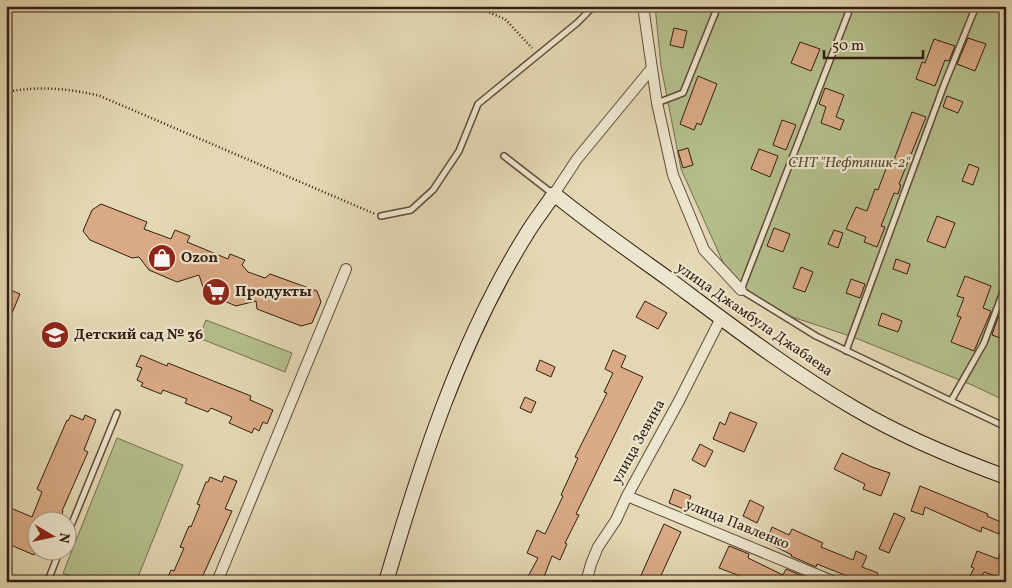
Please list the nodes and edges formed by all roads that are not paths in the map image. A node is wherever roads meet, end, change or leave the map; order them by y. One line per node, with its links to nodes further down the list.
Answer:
1 (594, 6): 10 (lane)
2 (643, 6): 6 (street, улица Джамбула Джабаева)
3 (718, 6): 7 (lane)
4 (851, 6): 13 (lane)
5 (976, 6): 15 (lane)
6 (652, 68): 7 (street, улица Джамбула Джабаева); 9 (street)
7 (657, 102): 13 (street, улица Джамбула Джабаева)
8 (504, 156): 9 (lane, улица Джамбула Джабаева)
9 (554, 194): 14 (main road, улица Джамбула Джабаева); 25 (main road)
10 (381, 216)
11 (346, 269): 24 (street)
12 (1006, 284): 16 (lane)
13 (741, 290): 15 (lane)
14 (721, 318): 19 (main road, улица Джамбула Джабаева); 20 (street, улица Зевина)
15 (846, 351): 16 (lane)
16 (951, 401): 18 (lane)
17 (117, 414): 21 (lane)
18 (1006, 427)
19 (1006, 477)
20 (627, 496): 26 (street, улица Зевина); 27 (street, улица Павленко)
21 (77, 510)
22 (56, 560): 23 (lane)
23 (49, 578)
24 (218, 582)
25 (386, 582)
26 (586, 582)
27 (835, 582)

